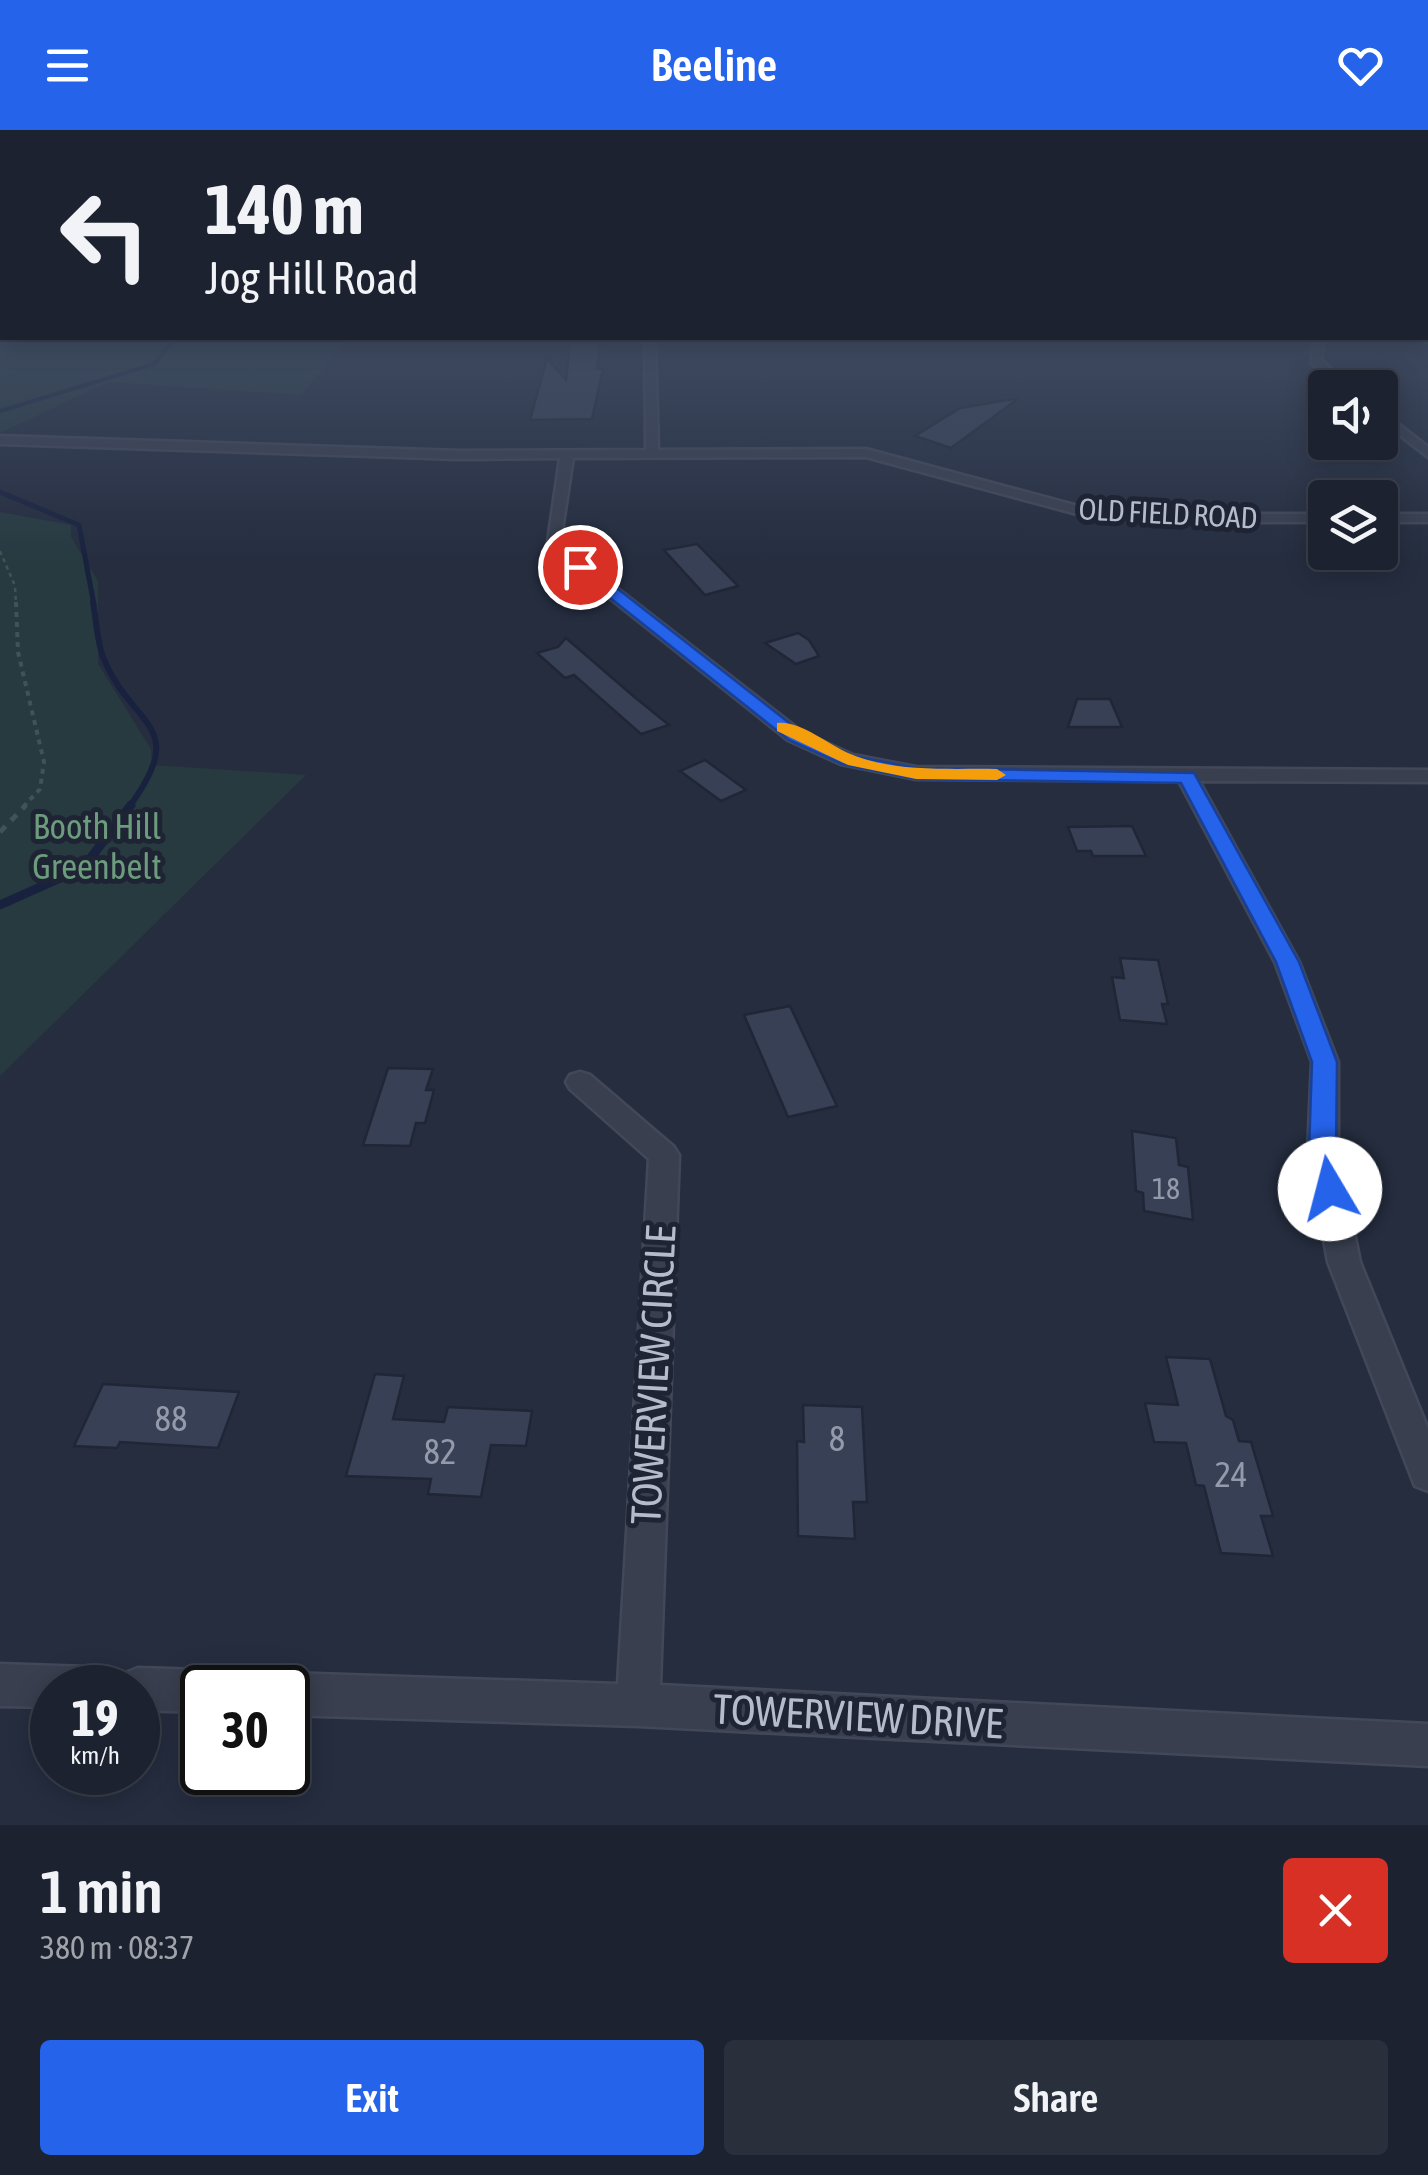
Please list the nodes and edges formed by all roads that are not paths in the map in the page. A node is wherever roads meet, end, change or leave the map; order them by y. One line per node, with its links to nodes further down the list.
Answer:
1 (651, 402): 4 (street)
2 (1398, 429): 5 (street)
3 (0, 440): 6 (street, OLD FIELD ROAD)
4 (652, 453): 6 (street, OLD FIELD ROAD); 7 (street, OLD FIELD ROAD)
5 (1428, 453)
6 (567, 454): 11 (street)
7 (1308, 518)
8 (1398, 518): 9 (street)
9 (1428, 518)
10 (1428, 776): 11 (street)
11 (1188, 777): 13 (street)
12 (580, 1082): 17 (street, TOWERVIEW CIRCLE)
13 (1428, 1474)
14 (0, 1685): 15 (street)
15 (30, 1686)
16 (310, 1695): 17 (street, TOWERVIEW DRIVE)
17 (638, 1705): 18 (street, TOWERVIEW DRIVE)
18 (1428, 1745)

